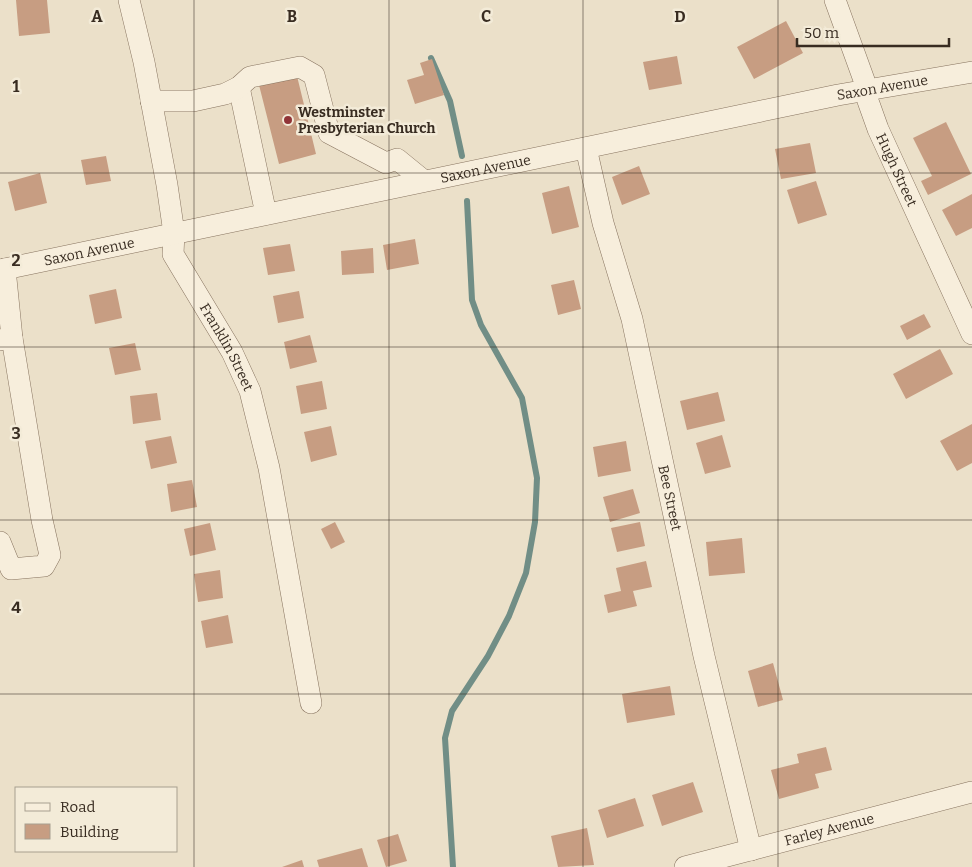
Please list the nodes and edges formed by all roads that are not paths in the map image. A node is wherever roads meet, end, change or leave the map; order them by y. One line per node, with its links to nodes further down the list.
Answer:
1 (129, 0): 6 (street, Franklin Street)
2 (835, 0): 5 (street, Hugh Street)
3 (972, 72): 5 (street, Saxon Avenue)
4 (239, 88): 6 (street); 8 (street); 9 (street)
5 (866, 90): 7 (street, Saxon Avenue); 12 (street, Hugh Street)
6 (151, 101): 10 (street, Franklin Street)
7 (586, 148): 8 (street, Saxon Avenue); 17 (street, Bee Street)
8 (424, 181): 9 (street, Saxon Avenue)
9 (266, 214): 10 (street, Saxon Avenue)
10 (174, 233): 11 (street, Saxon Avenue); 15 (street, Franklin Street)
11 (2, 269): 13 (street)
12 (972, 334)
13 (6, 339): 14 (street)
14 (0, 542)
15 (311, 703)
16 (972, 792): 17 (street, Farley Avenue)
17 (751, 850): 18 (street, Farley Avenue)
18 (685, 867)

